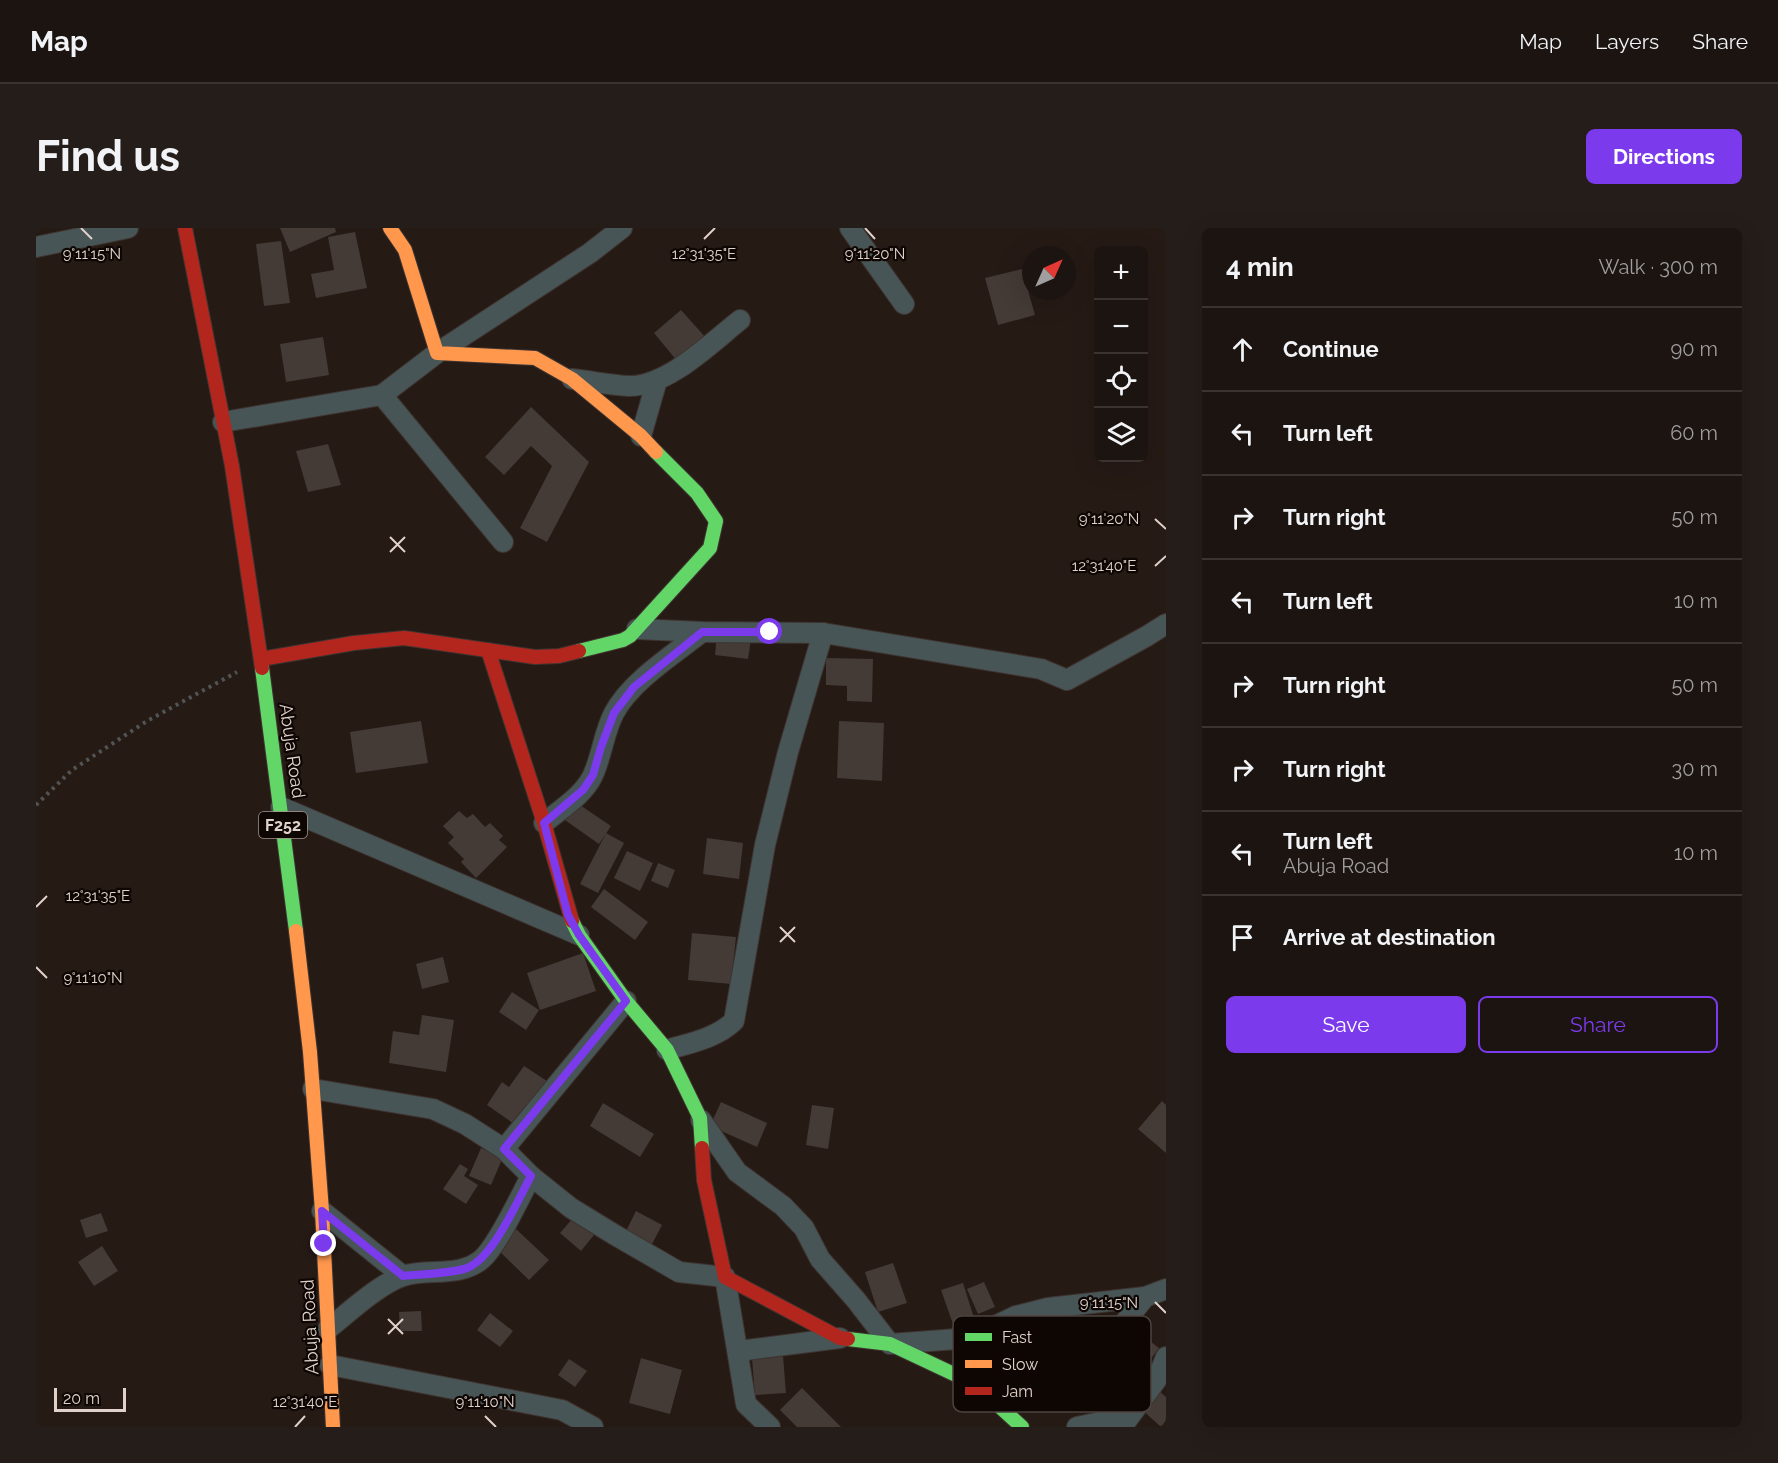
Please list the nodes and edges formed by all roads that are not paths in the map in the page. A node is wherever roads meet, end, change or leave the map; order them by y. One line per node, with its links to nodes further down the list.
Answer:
1 (128, 228): 6 (street)
2 (185, 228): 14 (street, Abuja Road / F252)
3 (390, 228): 10 (street)
4 (622, 228): 10 (street)
5 (850, 228): 8 (street)
6 (52, 236): 7 (street)
7 (36, 247)
8 (904, 304)
9 (740, 320): 12 (street)
10 (437, 353): 11 (street); 13 (street)
11 (573, 379): 12 (street); 15 (street)
12 (657, 380): 15 (street)
13 (382, 395): 14 (street); 16 (street)
14 (223, 422): 22 (street, Abuja Road / F252)
15 (641, 436): 18 (street)
16 (503, 542)
17 (1166, 624): 20 (street)
18 (637, 628): 19 (street); 21 (street)
19 (702, 632): 20 (street); 24 (street)
20 (824, 633): 27 (street)
21 (488, 650): 22 (street); 24 (street)
22 (261, 659): 23 (street, Abuja Road / F252)
23 (281, 807): 25 (street); 28 (street, Abuja Road / F252)
24 (544, 823): 25 (street)
25 (579, 935): 26 (street)
26 (626, 1001): 27 (street); 30 (street)
27 (667, 1050): 29 (street)
28 (313, 1089): 30 (street); 32 (street, Abuja Road / F252)
29 (700, 1118): 34 (street); 42 (street)
30 (504, 1149): 31 (street)
31 (531, 1176): 33 (street); 34 (street)
32 (322, 1211): 33 (street); 39 (street, Abuja Road / F252)
33 (403, 1276): 39 (street)
34 (725, 1277): 40 (street); 43 (street)
35 (1166, 1289): 36 (street)
36 (1145, 1297): 37 (street); 38 (street)
37 (1016, 1316)
38 (1129, 1316)
39 (328, 1329): 45 (street, Abuja Road / F252)
40 (840, 1338): 42 (street); 43 (street)
41 (953, 1339): 42 (street)
42 (890, 1344): 46 (street)
43 (739, 1352): 52 (street)
44 (1166, 1357): 47 (street)
45 (330, 1365): 50 (street, Abuja Road / F252); 51 (street)
46 (953, 1374)
47 (1161, 1383)
48 (1006, 1412): 53 (street)
49 (1126, 1422): 54 (street)
50 (333, 1427)
51 (593, 1427)
52 (770, 1427)
53 (1022, 1427)
54 (1077, 1427)

